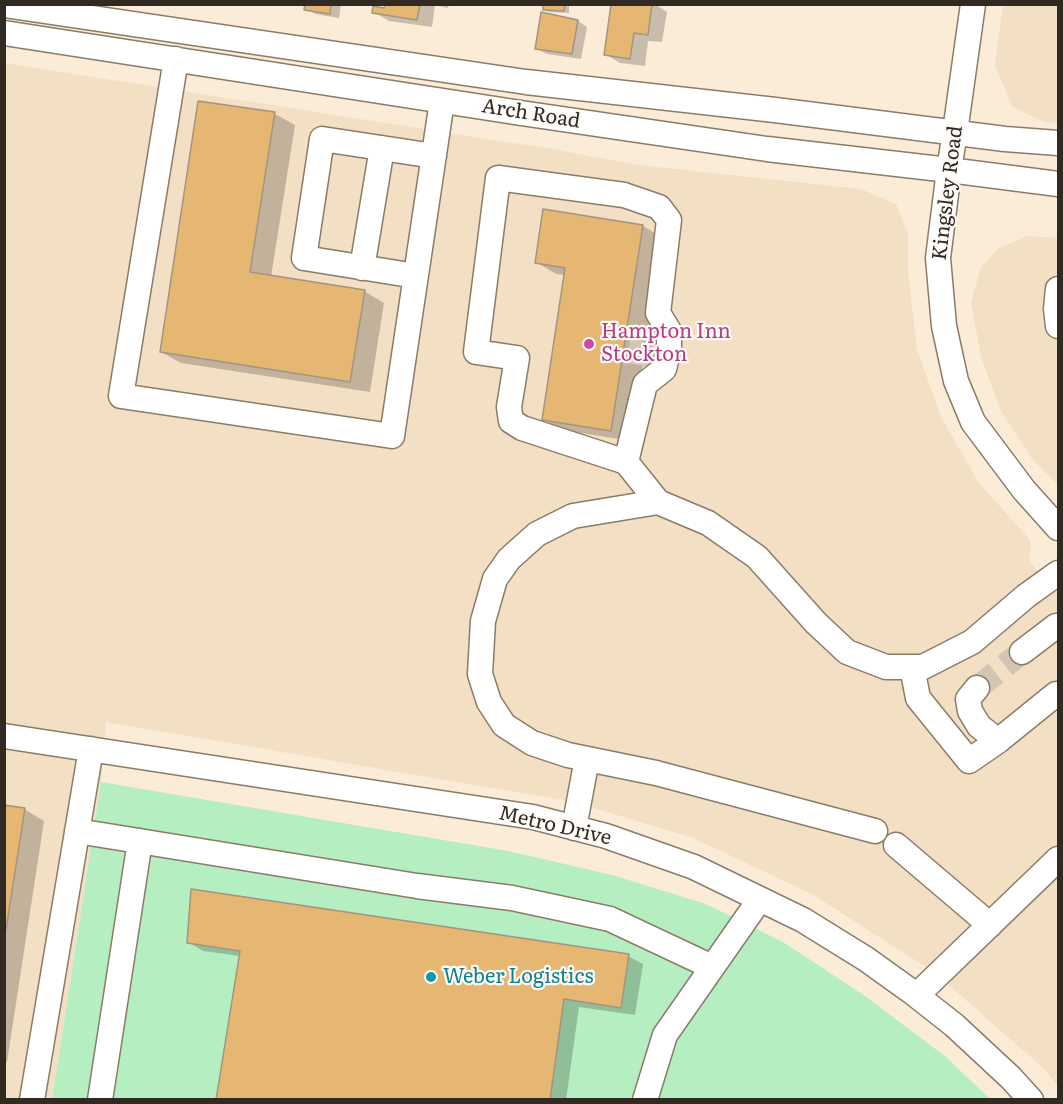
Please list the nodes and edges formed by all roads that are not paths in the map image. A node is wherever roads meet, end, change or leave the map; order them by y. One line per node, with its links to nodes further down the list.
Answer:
1 (973, 4): 6 (street, Kingsley Road)
2 (4, 5): 6 (street, Arch Road)
3 (4, 33): 4 (street, Arch Road)
4 (176, 59): 5 (street, Arch Road); 13 (street)
5 (442, 101): 9 (street); 10 (street, Arch Road)
6 (955, 132): 7 (street, Arch Road); 10 (street, Kingsley Road)
7 (1059, 143)
8 (382, 148): 9 (street); 12 (street); 12 (street)
9 (434, 156): 13 (street)
10 (949, 170): 11 (street, Arch Road); 18 (street, Kingsley Road)
11 (1059, 184)
12 (362, 268): 13 (street)
13 (416, 276)
14 (1059, 289): 15 (street)
15 (1059, 327)
16 (626, 462): 16 (street); 17 (street)
17 (658, 502): 22 (street); 28 (street)
18 (1059, 528)
19 (1059, 573): 22 (street)
20 (1059, 626): 21 (street)
21 (1022, 652)
22 (912, 667): 26 (street)
23 (977, 688): 26 (street)
24 (1058, 694): 26 (street)
25 (4, 736): 27 (street, Metro Drive)
26 (998, 741)
27 (91, 749): 29 (street, Metro Drive); 30 (street)
28 (587, 759): 29 (street); 31 (street)
29 (574, 828): 35 (street, Metro Drive)
30 (77, 831): 32 (street); 39 (street)
31 (875, 831)
32 (140, 841): 37 (street); 40 (street)
33 (896, 844): 36 (street)
34 (1059, 859): 36 (street)
35 (760, 899): 37 (street); 38 (street, Metro Drive)
36 (990, 925): 38 (street)
37 (712, 967): 41 (street)
38 (917, 995): 42 (street, Metro Drive)
39 (32, 1100)
40 (100, 1100)
41 (645, 1100)
42 (1031, 1100)

